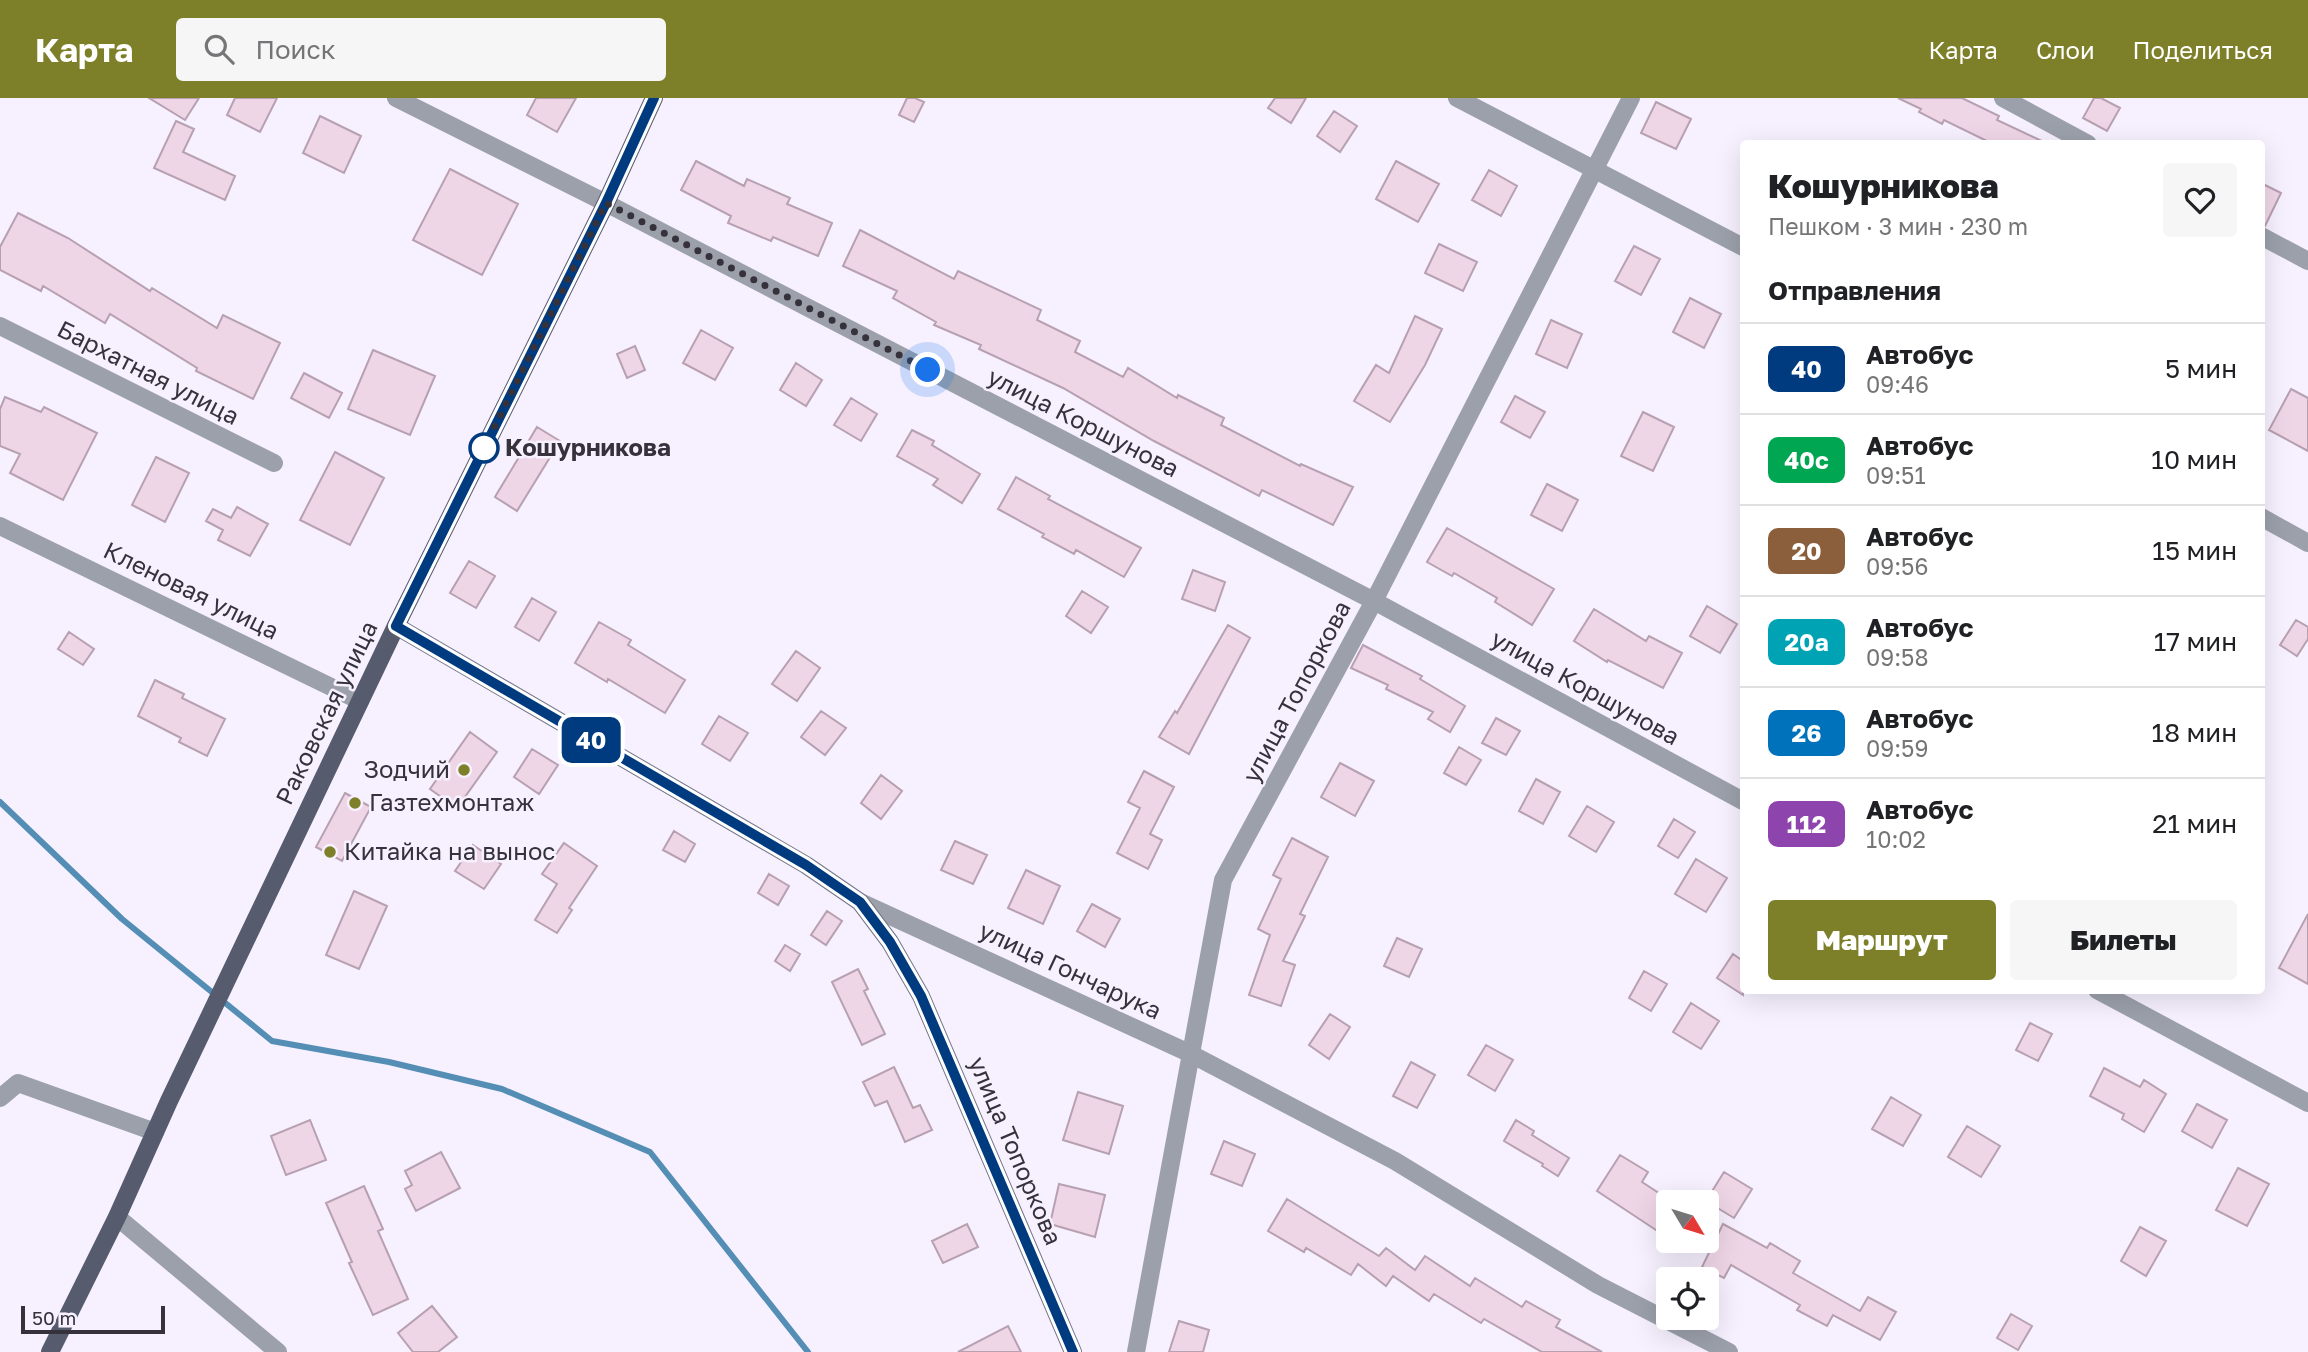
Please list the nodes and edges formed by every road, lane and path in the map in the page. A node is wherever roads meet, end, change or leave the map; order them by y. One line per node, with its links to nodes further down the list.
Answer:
1 (396, 98): 8 (street, улица Коршунова)
2 (654, 98): 8 (main road, Раковская улица)
3 (1457, 98): 7 (street)
4 (1631, 98): 7 (street, улица Топоркова)
5 (2003, 98): 6 (street)
6 (2081, 140)
7 (1596, 170): 10 (street); 17 (street, улица Топоркова)
8 (606, 203): 17 (street, улица Коршунова); 18 (main road, Раковская улица)
9 (2265, 238): 11 (street)
10 (1740, 245)
11 (2308, 261)
12 (0, 326): 13 (street, Бархатная улица)
13 (274, 463)
14 (2265, 519): 16 (street)
15 (0, 526): 19 (street, Кленовая улица)
16 (2308, 543)
17 (1374, 601): 20 (street, улица Коршунова); 23 (street, улица Топоркова)
18 (396, 626): 19 (main road, Раковская улица); 21 (street, улица Гончарука)
19 (360, 701): 26 (main road, Раковская улица)
20 (1740, 799)
21 (860, 902): 23 (street, улица Гончарука); 30 (street, улица Топоркова)
22 (2104, 994): 25 (street)
23 (1189, 1053): 31 (street, улица Топоркова); 32 (street, улица Гончарука)
24 (0, 1098): 26 (street)
25 (2308, 1103)
26 (155, 1132): 27 (main road, Раковская улица)
27 (117, 1217): 28 (main road, Раковская улица); 29 (street)
28 (50, 1352)
29 (278, 1352)
30 (1073, 1352)
31 (1136, 1352)
32 (1729, 1352)

